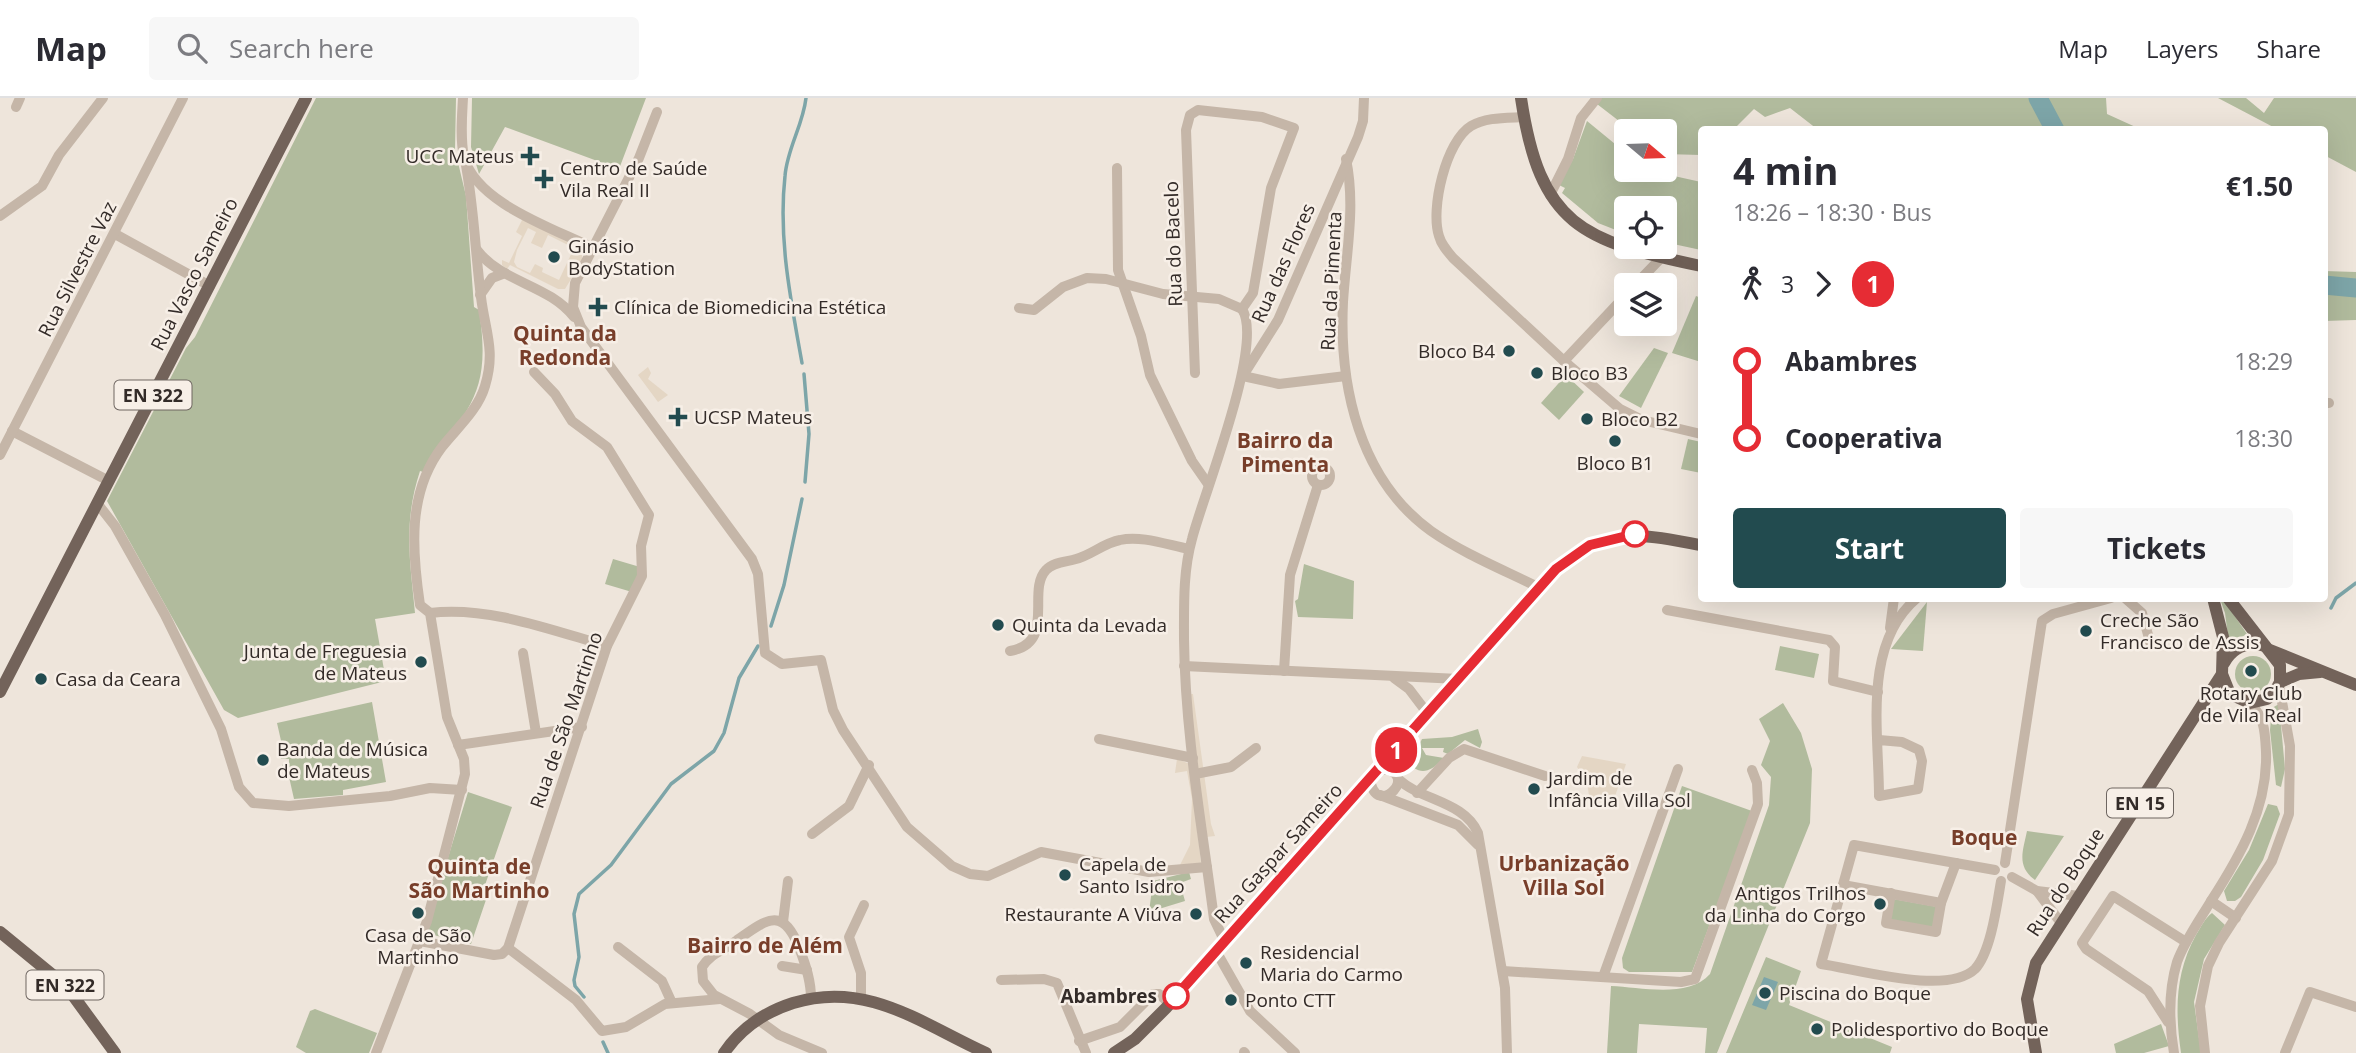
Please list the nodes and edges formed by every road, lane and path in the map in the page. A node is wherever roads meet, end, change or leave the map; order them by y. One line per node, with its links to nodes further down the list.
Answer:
1 (103, 98): 16 (street)
2 (183, 98): 17 (street, Rua Silvestre Vaz)
3 (306, 98): 28 (main road, Rua Vasco Sameiro / EN 322)
4 (463, 98): 11 (street)
5 (1364, 98): 10 (street)
6 (1521, 98): 9 (main road)
7 (1597, 98): 13 (street)
8 (657, 111): 19 (street)
9 (1524, 117): 13 (main road); 36 (street)
10 (1346, 159): 39 (street, Rua das Flores); 40 (street, Rua da Pimenta)
11 (465, 160): 14 (street); 15 (street)
12 (1117, 168): 27 (street)
13 (1550, 195): 18 (main road)
14 (494, 198): 15 (street); 19 (street)
15 (474, 206): 20 (street)
16 (0, 216)
17 (115, 234): 28 (street); 41 (street, Rua Silvestre Vaz)
18 (1614, 243)
19 (593, 248): 26 (street)
20 (477, 250): 24 (street); 29 (street)
21 (1660, 259): 25 (street)
22 (1666, 259): 23 (main road)
23 (1698, 265)
24 (505, 273): 29 (street); 30 (street)
25 (1647, 273)
26 (575, 283): 30 (street); 35 (street)
27 (1123, 283): 31 (street); 33 (street); 45 (street)
28 (210, 286): 44 (main road, Rua Vasco Sameiro / EN 322)
29 (480, 295): 59 (street)
30 (552, 295): 35 (street)
31 (1193, 296): 34 (street); 34 (street, Rua do Bacelo); 38 (street, Rua do Bacelo)
32 (1614, 308): 36 (street)
33 (1019, 309)
34 (1242, 309): 39 (street)
35 (581, 327): 89 (street)
36 (1563, 362): 42 (street)
37 (534, 372): 63 (street, Rua de São Martinho)
38 (1195, 373)
39 (1243, 376): 40 (street); 45 (street)
40 (1346, 376): 50 (street, Rua da Pimenta)
41 (12, 431): 43 (street, Rua Silvestre Vaz); 44 (street)
42 (1698, 433)
43 (0, 455)
44 (109, 481): 47 (main road, Rua Vasco Sameiro / EN 322)
45 (1209, 484): 49 (street)
46 (1318, 485): 69 (street)
47 (97, 503): 75 (main road, Rua Vasco Sameiro / EN 322); 97 (street)
48 (1698, 544): 50 (main road, Rua Gaspar Sameiro)
49 (1189, 549): 65 (street); 67 (street)
50 (1540, 588): 72 (main road, Rua Gaspar Sameiro)
51 (1893, 602): 61 (street)
52 (1907, 602): 60 (street)
53 (1913, 602): 60 (street)
54 (2097, 602): 106 (street)
55 (2130, 602): 62 (street)
56 (2214, 602): 68 (main road)
57 (2231, 602): 64 (main road)
58 (1667, 610): 76 (street)
59 (430, 612): 63 (street); 85 (street)
60 (1904, 612): 61 (street)
61 (1888, 637): 76 (street)
62 (2150, 642)
63 (607, 646): 81 (street, Rua de São Martinho)
64 (2267, 648): 68 (main road, EN 15); 70 (main road); 73 (main road)
65 (1010, 651)
66 (523, 653): 82 (street)
67 (1184, 667): 69 (street); 88 (street)
68 (2223, 669): 77 (main road); 79 (main road, EN 15)
69 (1284, 671): 71 (street)
70 (2321, 671): 73 (main road); 74 (main road)
71 (1392, 676): 72 (street); 80 (street)
72 (1459, 679): 80 (main road, Rua Gaspar Sameiro)
73 (2279, 683): 78 (main road); 116 (street)
74 (2356, 685)
75 (1, 687)
76 (1878, 692): 84 (street)
77 (2233, 697): 78 (main road); 79 (main road)
78 (2250, 703): 113 (street)
79 (2202, 710): 112 (main road, Rua do Boque / EN 15)
80 (1428, 714): 87 (main road, Rua Gaspar Sameiro)
81 (582, 727): 82 (street); 123 (street, Rua de São Martinho)
82 (536, 733): 85 (street)
83 (1099, 739): 88 (street)
84 (1879, 740): 84 (street)
85 (458, 746): 97 (street)
86 (1256, 748): 93 (street)
87 (1390, 757): 90 (main road, Rua Gaspar Sameiro); 94 (street)
88 (1193, 758): 93 (street)
89 (869, 765): 102 (street); 105 (street)
90 (1379, 769): 94 (street); 96 (main road, Rua Gaspar Sameiro)
91 (1678, 769): 128 (street)
92 (1752, 770): 128 (street)
93 (1195, 774): 105 (street)
94 (1396, 776): 98 (street); 99 (street)
95 (1545, 776): 98 (street)
96 (1366, 784): 99 (street); 122 (main road, Rua Gaspar Sameiro)
97 (462, 790): 120 (street)
98 (1417, 793): 100 (street)
99 (1378, 794): 101 (street)
100 (1448, 806): 101 (street); 103 (street)
101 (1443, 819): 103 (street)
102 (812, 834)
103 (1482, 851): 127 (street)
104 (1952, 862): 106 (street); 109 (street); 114 (street)
105 (1207, 867): 122 (street)
106 (2000, 867): 107 (street); 107 (street)
107 (2006, 879): 109 (street); 110 (street)
108 (788, 881): 117 (street)
109 (1843, 885): 111 (street)
110 (2038, 891): 112 (street); 118 (street)
111 (1891, 893): 114 (street); 114 (street)
112 (2079, 896): 118 (main road, Rua do Boque / EN 15)
113 (2211, 901): 116 (street); 121 (street)
114 (1941, 903)
115 (864, 905): 131 (street)
116 (2236, 918): 149 (street)
117 (783, 922): 126 (street); 132 (street)
118 (2061, 923): 147 (main road, Rua do Boque / EN 15)
119 (0, 932): 139 (main road, EN 322)
120 (420, 941): 123 (street); 140 (street)
121 (2186, 942): 137 (street); 137 (street)
122 (1221, 946): 134 (main road, Rua Gaspar Sameiro); 145 (street)
123 (508, 947): 133 (street)
124 (618, 947): 133 (street)
125 (782, 966): 126 (street)
126 (807, 970): 130 (street)
127 (1503, 971): 128 (street); 146 (street)
128 (1603, 977)
129 (1001, 980): 138 (street)
130 (811, 998): 131 (main road); 136 (main road)
131 (860, 998): 143 (main road)
132 (720, 999): 133 (street); 136 (street)
133 (672, 1003)
134 (1170, 1004): 138 (street); 144 (main road, Rua Gaspar Sameiro)
135 (2356, 1007): 150 (street)
136 (758, 1019): 141 (main road); 142 (street)
137 (2170, 1026): 148 (street)
138 (1081, 1048)
139 (115, 1053)
140 (376, 1053)
141 (724, 1053)
142 (822, 1053)
143 (986, 1053)
144 (1114, 1053)
145 (1295, 1053)
146 (1507, 1053)
147 (2036, 1053)
148 (2174, 1053)
149 (2205, 1053)
150 (2285, 1053)

